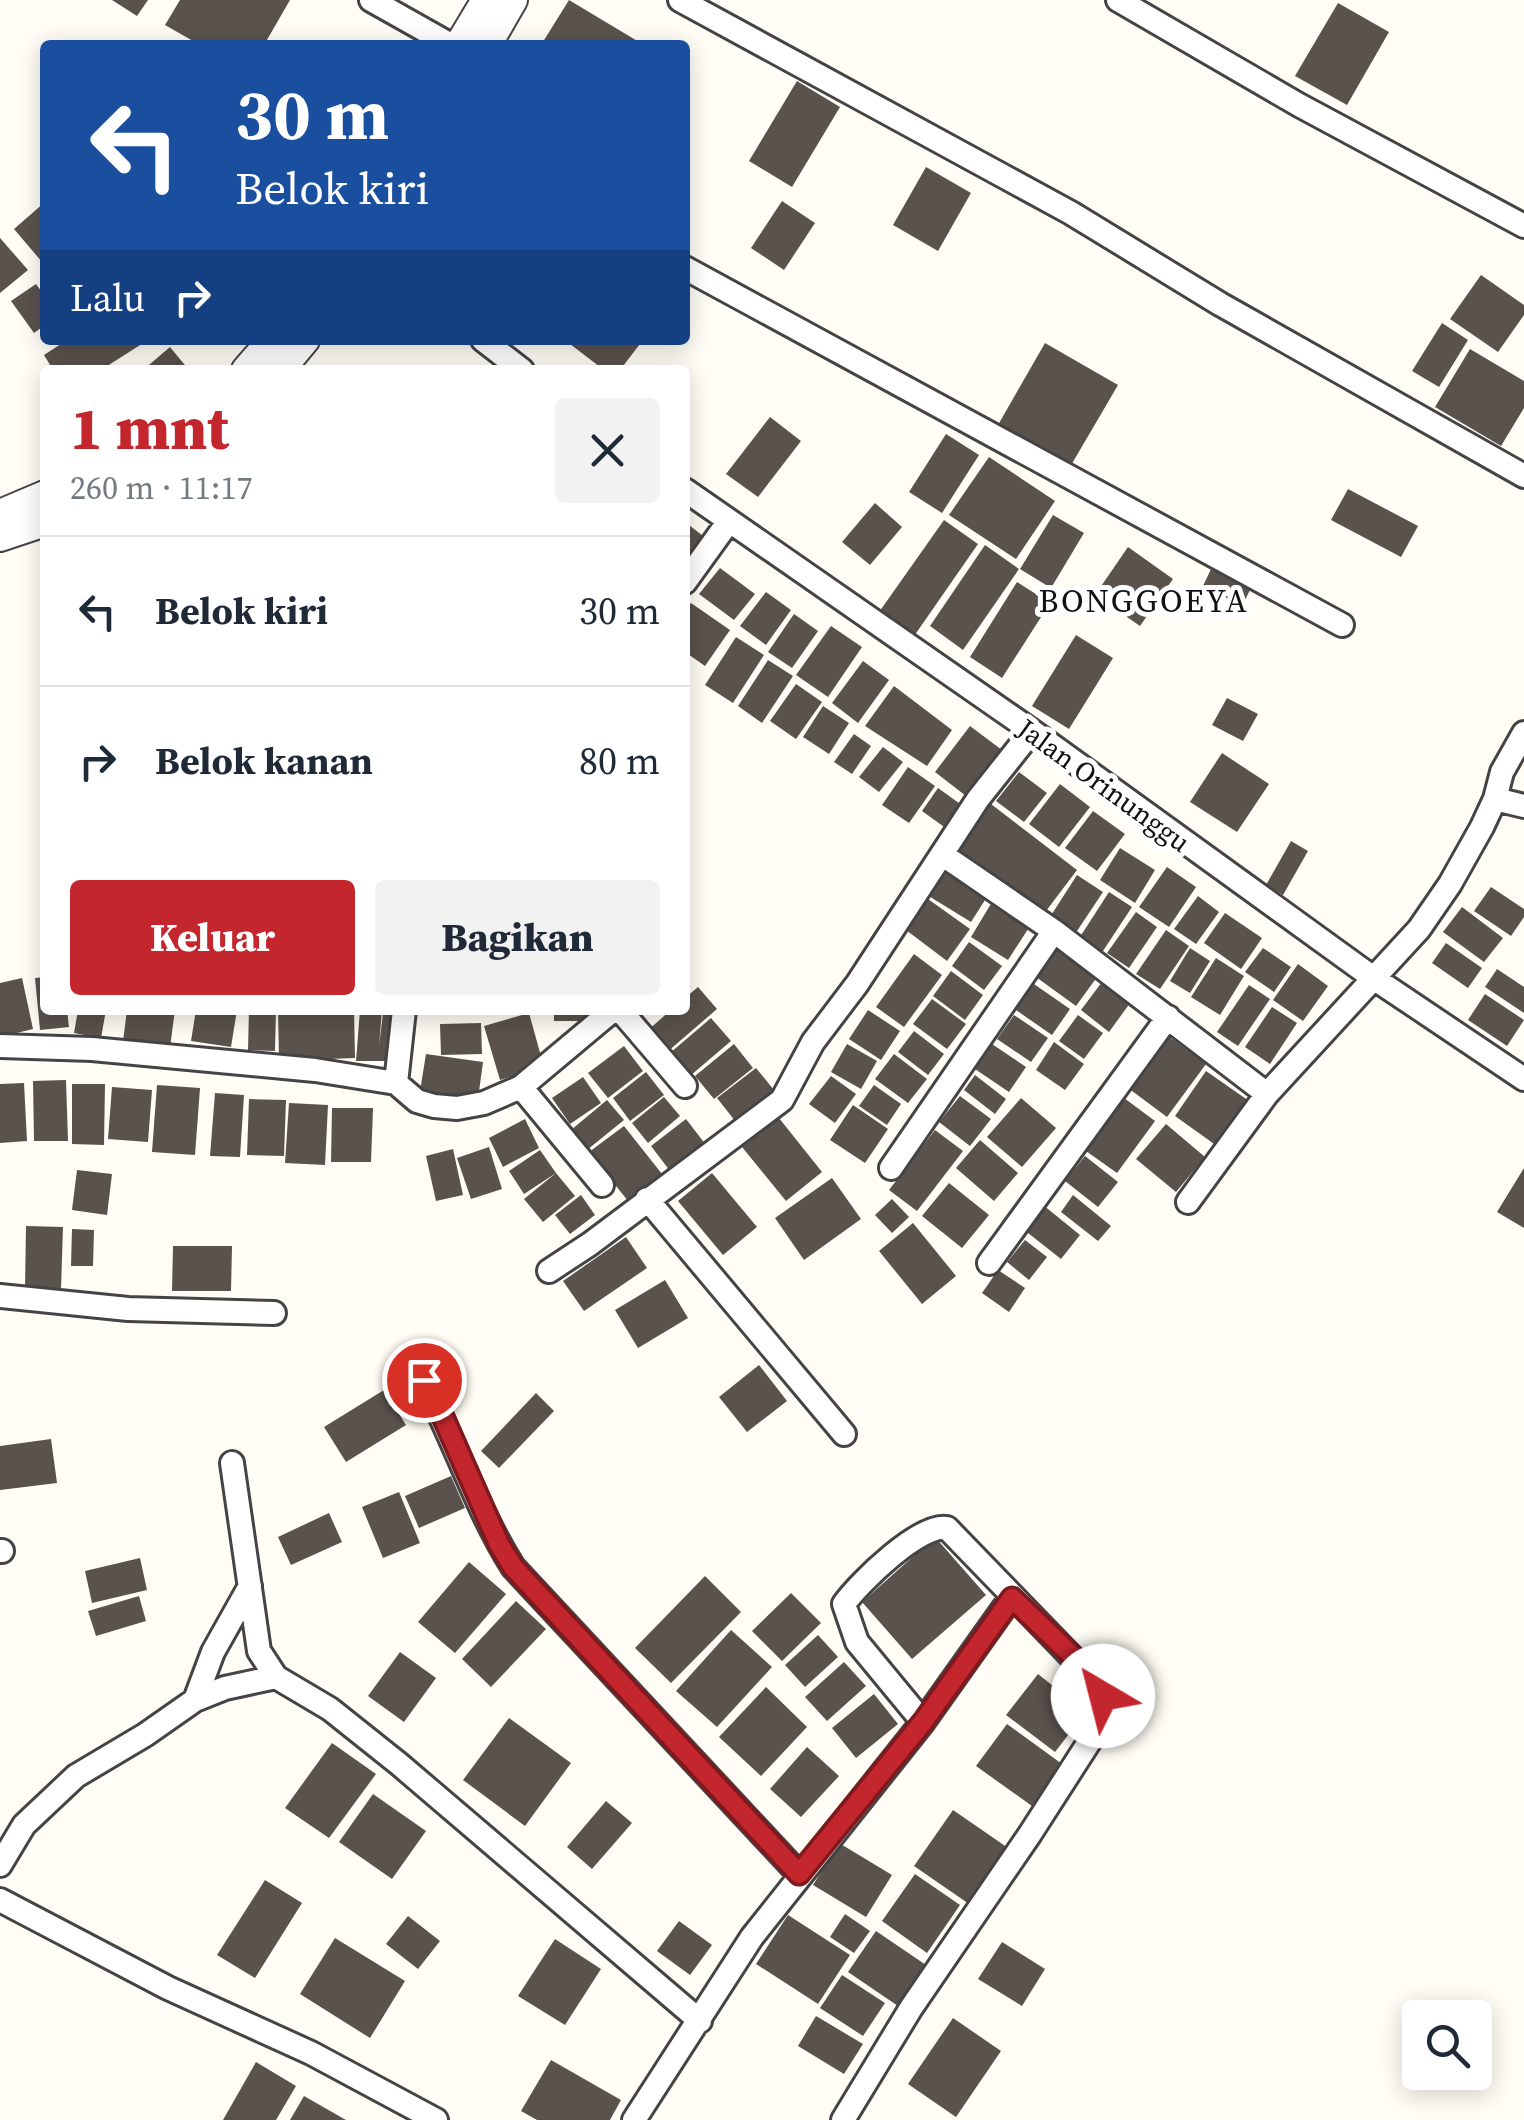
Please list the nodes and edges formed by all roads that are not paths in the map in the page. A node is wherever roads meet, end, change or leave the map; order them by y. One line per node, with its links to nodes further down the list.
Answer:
1 (371, 0): 6 (street)
2 (486, 0): 7 (street)
3 (513, 0): 8 (street)
4 (680, 0): 17 (street)
5 (1118, 0): 9 (street)
6 (442, 40)
7 (462, 40)
8 (490, 40)
9 (1524, 226)
10 (690, 271): 25 (street)
11 (268, 345): 14 (street)
12 (301, 345): 15 (street)
13 (490, 345): 16 (street)
14 (250, 365)
15 (284, 365)
16 (516, 365)
17 (1524, 476)
18 (690, 494): 21 (street, Jalan Orinunggu)
19 (40, 497): 20 (street)
20 (0, 514)
21 (729, 521): 24 (street); 26 (street, Jalan Orinunggu)
22 (40, 524): 23 (street)
23 (0, 537)
24 (690, 575)
25 (1342, 625)
26 (1032, 730): 30 (street); 32 (street, Jalan Orinunggu)
27 (1524, 733): 28 (street)
28 (1495, 800): 29 (street); 32 (street)
29 (1524, 806)
30 (943, 855): 31 (street); 45 (street)
31 (1054, 931): 36 (street); 43 (street)
32 (1372, 977): 38 (street, Jalan Orinunggu); 42 (street)
33 (403, 1015): 39 (street)
34 (610, 1015): 41 (street)
35 (620, 1015): 40 (street)
36 (1168, 1017): 42 (street); 47 (street)
37 (0, 1046): 39 (street)
38 (1521, 1070)
39 (396, 1083): 41 (street)
40 (684, 1086)
41 (521, 1087): 44 (street)
42 (1267, 1094): 46 (street)
43 (891, 1168)
44 (602, 1185)
45 (647, 1199): 48 (street); 52 (street)
46 (1188, 1202)
47 (990, 1263)
48 (549, 1271)
49 (0, 1296): 50 (street)
50 (274, 1312)
51 (411, 1360): 60 (street)
52 (844, 1434)
53 (232, 1464): 54 (street)
54 (250, 1586): 56 (street); 57 (street)
55 (1012, 1598): 58 (street); 58 (street); 65 (street)
56 (276, 1677): 57 (street); 62 (street)
57 (195, 1700): 59 (street)
58 (923, 1722): 60 (street)
59 (0, 1866)
60 (799, 1874): 62 (street)
61 (0, 1900): 63 (street)
62 (700, 2021): 64 (street)
63 (436, 2120)
64 (634, 2120)
65 (843, 2120)

